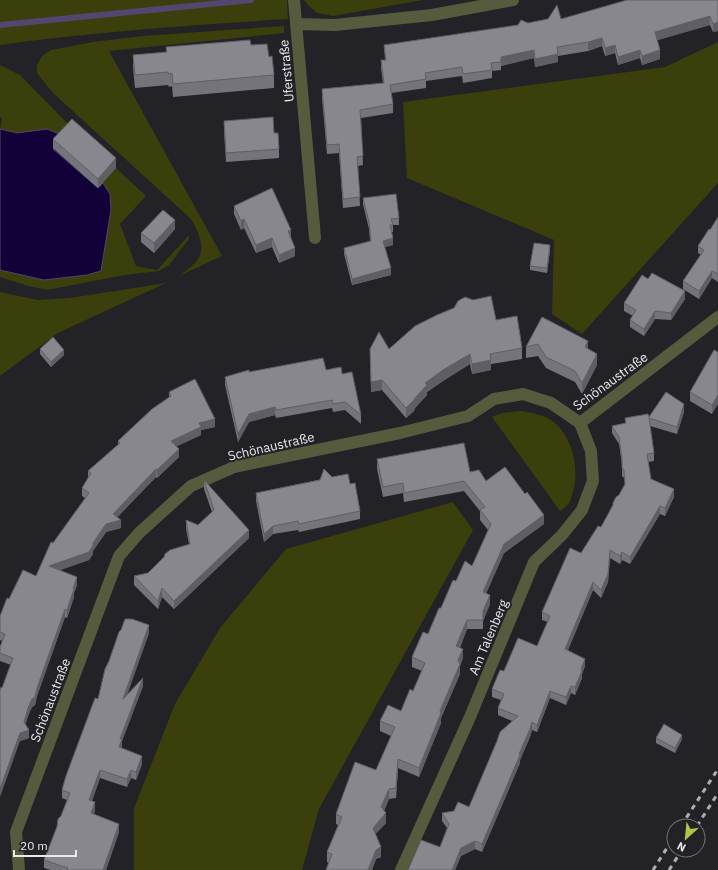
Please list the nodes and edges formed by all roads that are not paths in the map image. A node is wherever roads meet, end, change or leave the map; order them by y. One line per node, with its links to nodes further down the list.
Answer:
1 (294, 0): 3 (street)
2 (513, 0): 3 (street, Uferstraße)
3 (296, 20): 4 (street, Uferstraße)
4 (315, 238)
5 (718, 317): 6 (street, Schönaustraße)
6 (580, 423): 7 (street, Schönaustraße); 8 (street, Am Talenberg)
7 (19, 870)
8 (401, 870)

